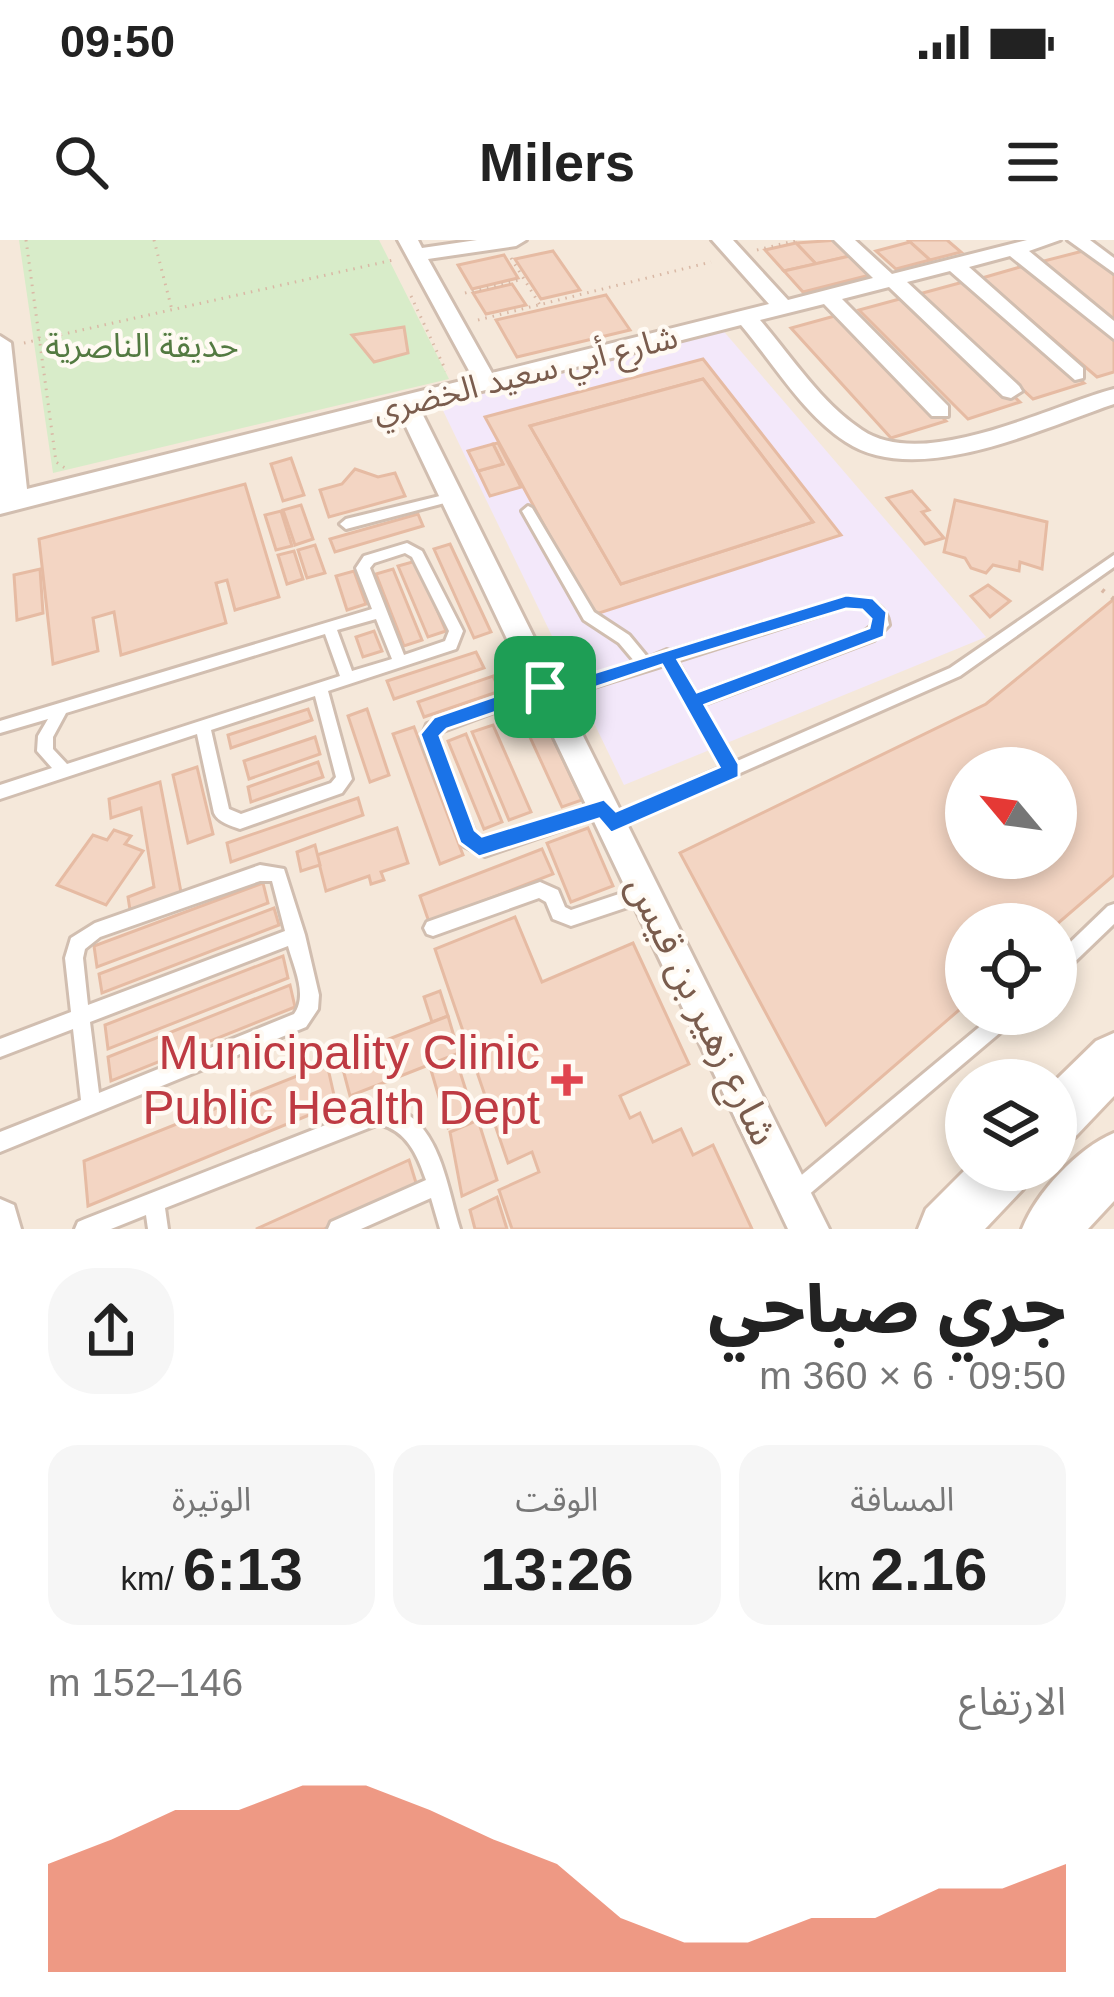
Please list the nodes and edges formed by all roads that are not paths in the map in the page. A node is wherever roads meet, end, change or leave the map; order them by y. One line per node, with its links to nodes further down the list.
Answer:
1 (844, 240): 10 (street)
2 (1050, 240): 7 (street, شارع أبي سعيد الخضري)
3 (1078, 240): 9 (street)
4 (508, 241): 5 (street)
5 (412, 248): 17 (street)
6 (729, 248): 12 (street)
7 (1013, 249): 8 (street, شارع أبي سعيد الخضري); 14 (street)
8 (957, 252): 10 (street, شارع أبي سعيد الخضري); 16 (street)
9 (1114, 267)
10 (890, 280): 11 (street, شارع أبي سعيد الخضري); 18 (street)
11 (829, 296): 12 (street, شارع أبي سعيد الخضري); 21 (street)
12 (783, 307): 13 (street, شارع أبي سعيد الخضري)
13 (746, 316): 17 (street, شارع أبي سعيد الخضري); 19 (street)
14 (1114, 332)
15 (0, 346): 23 (street)
16 (1075, 373)
17 (486, 382): 20 (street, شارع أبي سعيد الخضري)
18 (1011, 391)
19 (1114, 396)
20 (406, 403): 22 (street, شارع زهير بن قيس); 23 (street, شارع أبي سعيد الخضري)
21 (940, 412)
22 (452, 496): 25 (lane); 34 (street, شارع زهير بن قيس)
23 (8, 503)
24 (528, 511): 31 (lane)
25 (346, 524)
26 (1114, 560): 40 (lane)
27 (380, 612): 28 (lane); 30 (lane); 30 (lane)
28 (329, 626): 32 (lane); 36 (lane)
29 (667, 656): 31 (lane); 35 (lane); 35 (lane)
30 (400, 662): 32 (lane)
31 (645, 664): 34 (lane)
32 (348, 679): 33 (lane)
33 (320, 688): 37 (lane); 37 (lane)
34 (547, 691): 42 (street, شارع زهير بن قيس); 42 (lane)
35 (693, 702): 40 (lane)
36 (62, 707): 38 (lane); 39 (lane)
37 (202, 726): 39 (lane)
38 (0, 727)
39 (64, 771): 41 (lane)
40 (732, 771): 42 (lane)
41 (0, 792)
42 (608, 816): 43 (street, شارع زهير بن قيس)
43 (646, 893): 45 (lane); 58 (street, شارع زهير بن قيس)
44 (1114, 911): 47 (lane)
45 (434, 928)
46 (296, 935): 48 (lane); 48 (lane); 53 (lane)
47 (1077, 947)
48 (81, 1017): 50 (lane); 53 (lane)
49 (984, 1035): 58 (lane)
50 (0, 1048)
51 (1114, 1058): 52 (main road)
52 (1077, 1096)
53 (91, 1105): 54 (lane)
54 (0, 1142)
55 (1114, 1160): 68 (main road)
56 (435, 1186): 59 (lane); 64 (lane); 65 (lane)
57 (983, 1191): 67 (main road)
58 (793, 1195): 66 (street, شارع زهير بن قيس)
59 (154, 1202): 62 (lane); 63 (lane)
60 (0, 1219): 61 (street)
61 (1, 1229)
62 (85, 1229)
63 (158, 1229)
64 (338, 1229)
65 (450, 1229)
66 (809, 1229)
67 (946, 1229)
68 (1050, 1229)

